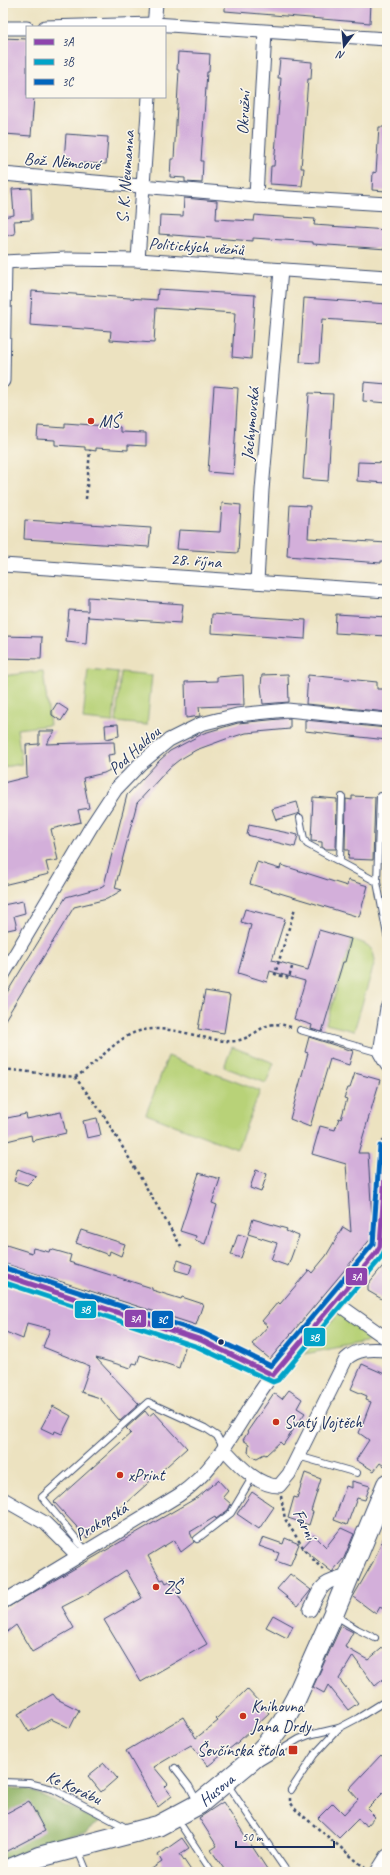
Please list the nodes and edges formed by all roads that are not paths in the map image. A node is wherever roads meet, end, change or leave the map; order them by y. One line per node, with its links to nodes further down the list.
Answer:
1 (156, 3): 2 (street)
2 (154, 25): 3 (street); 6 (street)
3 (100, 26)
4 (3, 28): 5 (street)
5 (26, 28)
6 (266, 32): 7 (street); 11 (street, Okružní)
7 (387, 39)
8 (149, 98): 10 (street, S. K. Neumanna)
9 (3, 174): 10 (street, Bož. Němcové)
10 (142, 186): 11 (street); 13 (street, S. K. Neumanna)
11 (256, 196): 12 (street)
12 (387, 204)
13 (138, 260): 14 (street, Politických vězňů); 15 (street, Politických vězňů)
14 (4, 262): 17 (street)
15 (281, 270): 16 (street, Politických vězňů); 19 (street, Jáchymovská)
16 (387, 277)
17 (3, 381)
18 (3, 565): 19 (street, 28. října)
19 (257, 582): 20 (street, 28. října)
20 (387, 591)
21 (387, 720): 29 (street, Pod Haldou)
22 (380, 796): 26 (lane)
23 (342, 797): 25 (lane)
24 (300, 818): 25 (lane)
25 (340, 862): 26 (lane)
26 (377, 882): 27 (lane)
27 (385, 912): 28 (lane)
28 (387, 934)
29 (3, 975)
30 (387, 1008): 32 (street)
31 (300, 1030): 32 (lane)
32 (380, 1053): 33 (street)
33 (387, 1065)
34 (387, 1146): 35 (street)
35 (384, 1244): 37 (street, Prokopská)
36 (3, 1275): 40 (street)
37 (335, 1302): 38 (street); 40 (street, Prokopská)
38 (387, 1339)
39 (387, 1350): 42 (street)
40 (273, 1375): 41 (street, Prokopská)
41 (224, 1449): 44 (street); 48 (street, Prokopská); 48 (lane)
42 (298, 1456): 43 (lane); 44 (street)
43 (357, 1473)
44 (253, 1476): 47 (lane)
45 (387, 1484): 49 (main road, Husova)
46 (3, 1499): 48 (street)
47 (197, 1539)
48 (82, 1553): 50 (street, Prokopská)
49 (349, 1576): 51 (street); 52 (main road, Husova)
50 (3, 1602)
51 (310, 1610)
52 (334, 1615): 53 (lane); 57 (main road, Husova)
53 (375, 1638)
54 (387, 1700): 55 (lane)
55 (339, 1728): 57 (lane); 60 (lane)
56 (175, 1768): 61 (lane)
57 (243, 1769): 59 (main road, Husova)
58 (3, 1782): 63 (lane, Ke Korábu)
59 (227, 1783): 61 (main road, Husova); 69 (lane)
60 (291, 1790)
61 (199, 1804): 62 (main road, Husova)
62 (176, 1818): 63 (main road, Husova); 68 (lane)
63 (127, 1833): 64 (main road, Husova)
64 (77, 1846): 66 (main road, Husova); 67 (lane)
65 (387, 1856): 70 (street)
66 (3, 1872)
67 (87, 1872)
68 (212, 1872)
69 (286, 1872)
70 (376, 1872)

